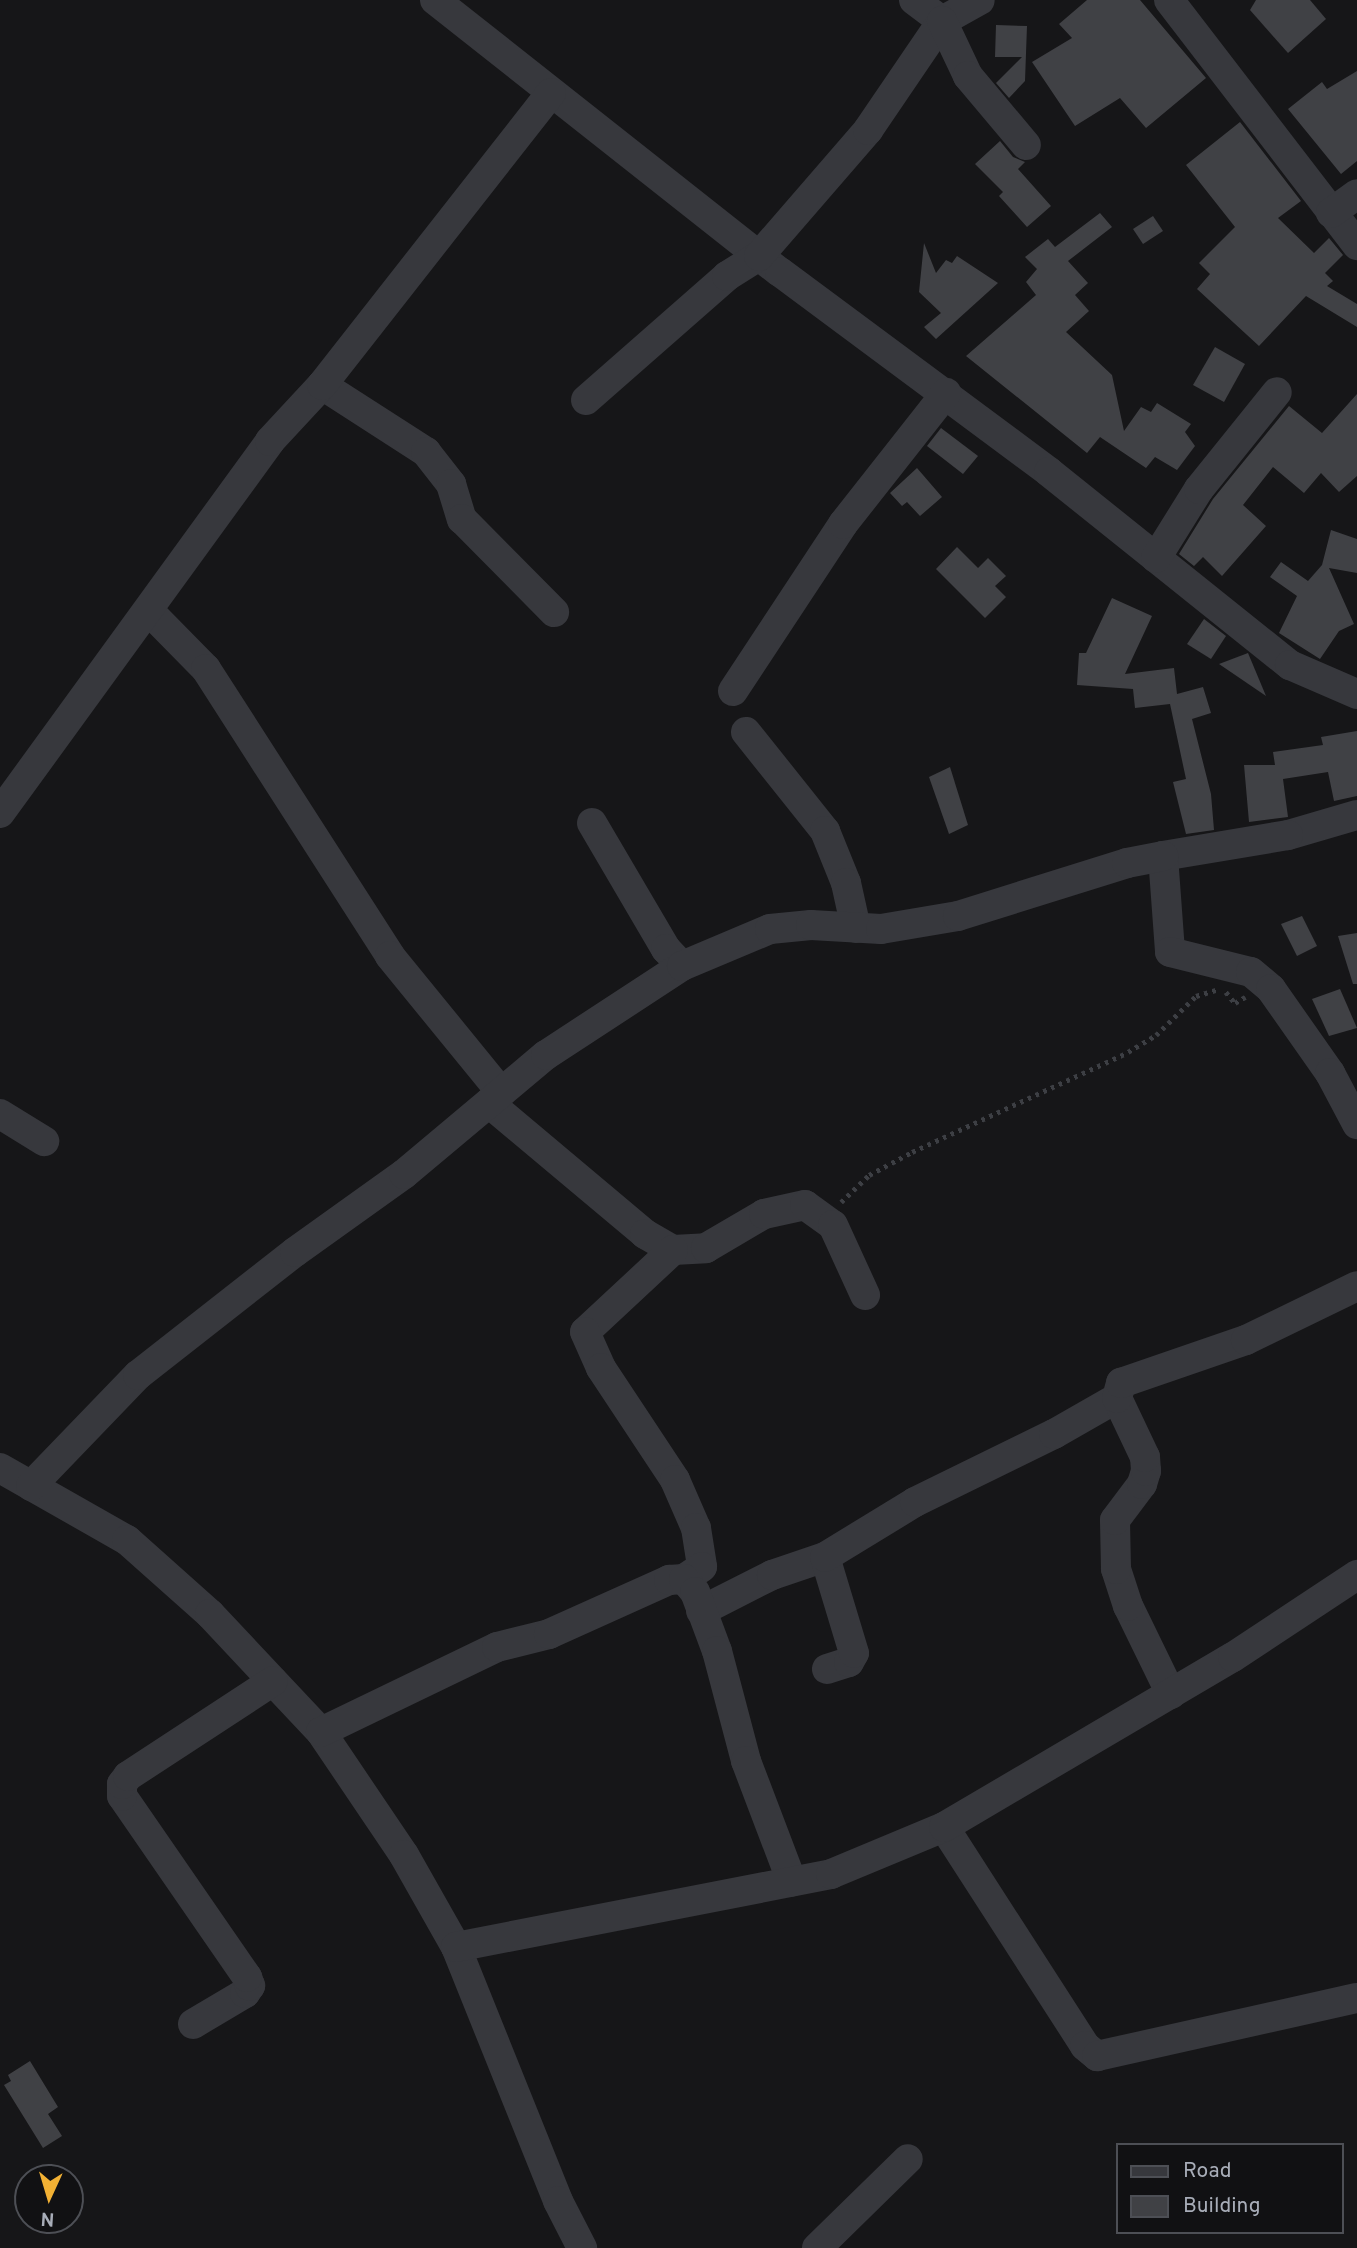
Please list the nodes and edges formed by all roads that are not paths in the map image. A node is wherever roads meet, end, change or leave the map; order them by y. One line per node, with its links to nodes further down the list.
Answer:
1 (436, 0): 6 (street)
2 (914, 0): 5 (street)
3 (980, 0): 5 (street)
4 (1169, 0): 9 (street)
5 (942, 21): 7 (street); 11 (street)
6 (551, 93): 11 (street); 12 (street)
7 (1026, 145)
8 (1357, 194): 9 (street)
9 (1331, 213): 10 (street)
10 (1357, 245)
11 (759, 256): 14 (street); 15 (street)
12 (322, 386): 17 (street); 18 (street)
13 (1277, 392): 16 (street)
14 (946, 393): 16 (street); 19 (street)
15 (586, 400)
16 (1156, 558): 20 (street)
17 (149, 611): 22 (street); 28 (street)
18 (554, 612)
19 (733, 691)
20 (1357, 694)
21 (746, 732): 26 (street)
22 (0, 813)
23 (1357, 815): 25 (street)
24 (592, 823): 27 (street)
25 (1163, 856): 26 (street); 30 (street)
26 (856, 928): 27 (street)
27 (682, 966): 28 (street)
28 (495, 1098): 32 (street); 37 (street)
29 (0, 1114): 31 (street)
30 (1357, 1124)
31 (44, 1141)
32 (673, 1250): 34 (street); 40 (street)
33 (1357, 1286): 35 (street)
34 (865, 1295)
35 (1117, 1398): 38 (street); 44 (street)
36 (0, 1468): 37 (street)
37 (31, 1486): 43 (street)
38 (825, 1557): 41 (street); 42 (street)
39 (1357, 1575): 44 (street)
40 (684, 1579): 41 (street); 45 (street)
41 (701, 1611): 47 (street)
42 (827, 1669)
43 (273, 1681): 45 (street); 50 (street)
44 (1171, 1694): 46 (street)
45 (321, 1732): 48 (street)
46 (944, 1827): 47 (street); 49 (street)
47 (792, 1882): 48 (street)
48 (456, 1947): 52 (street)
49 (1357, 1998)
50 (193, 2024)
51 (908, 2159): 53 (street)
52 (582, 2248)
53 (817, 2248)

